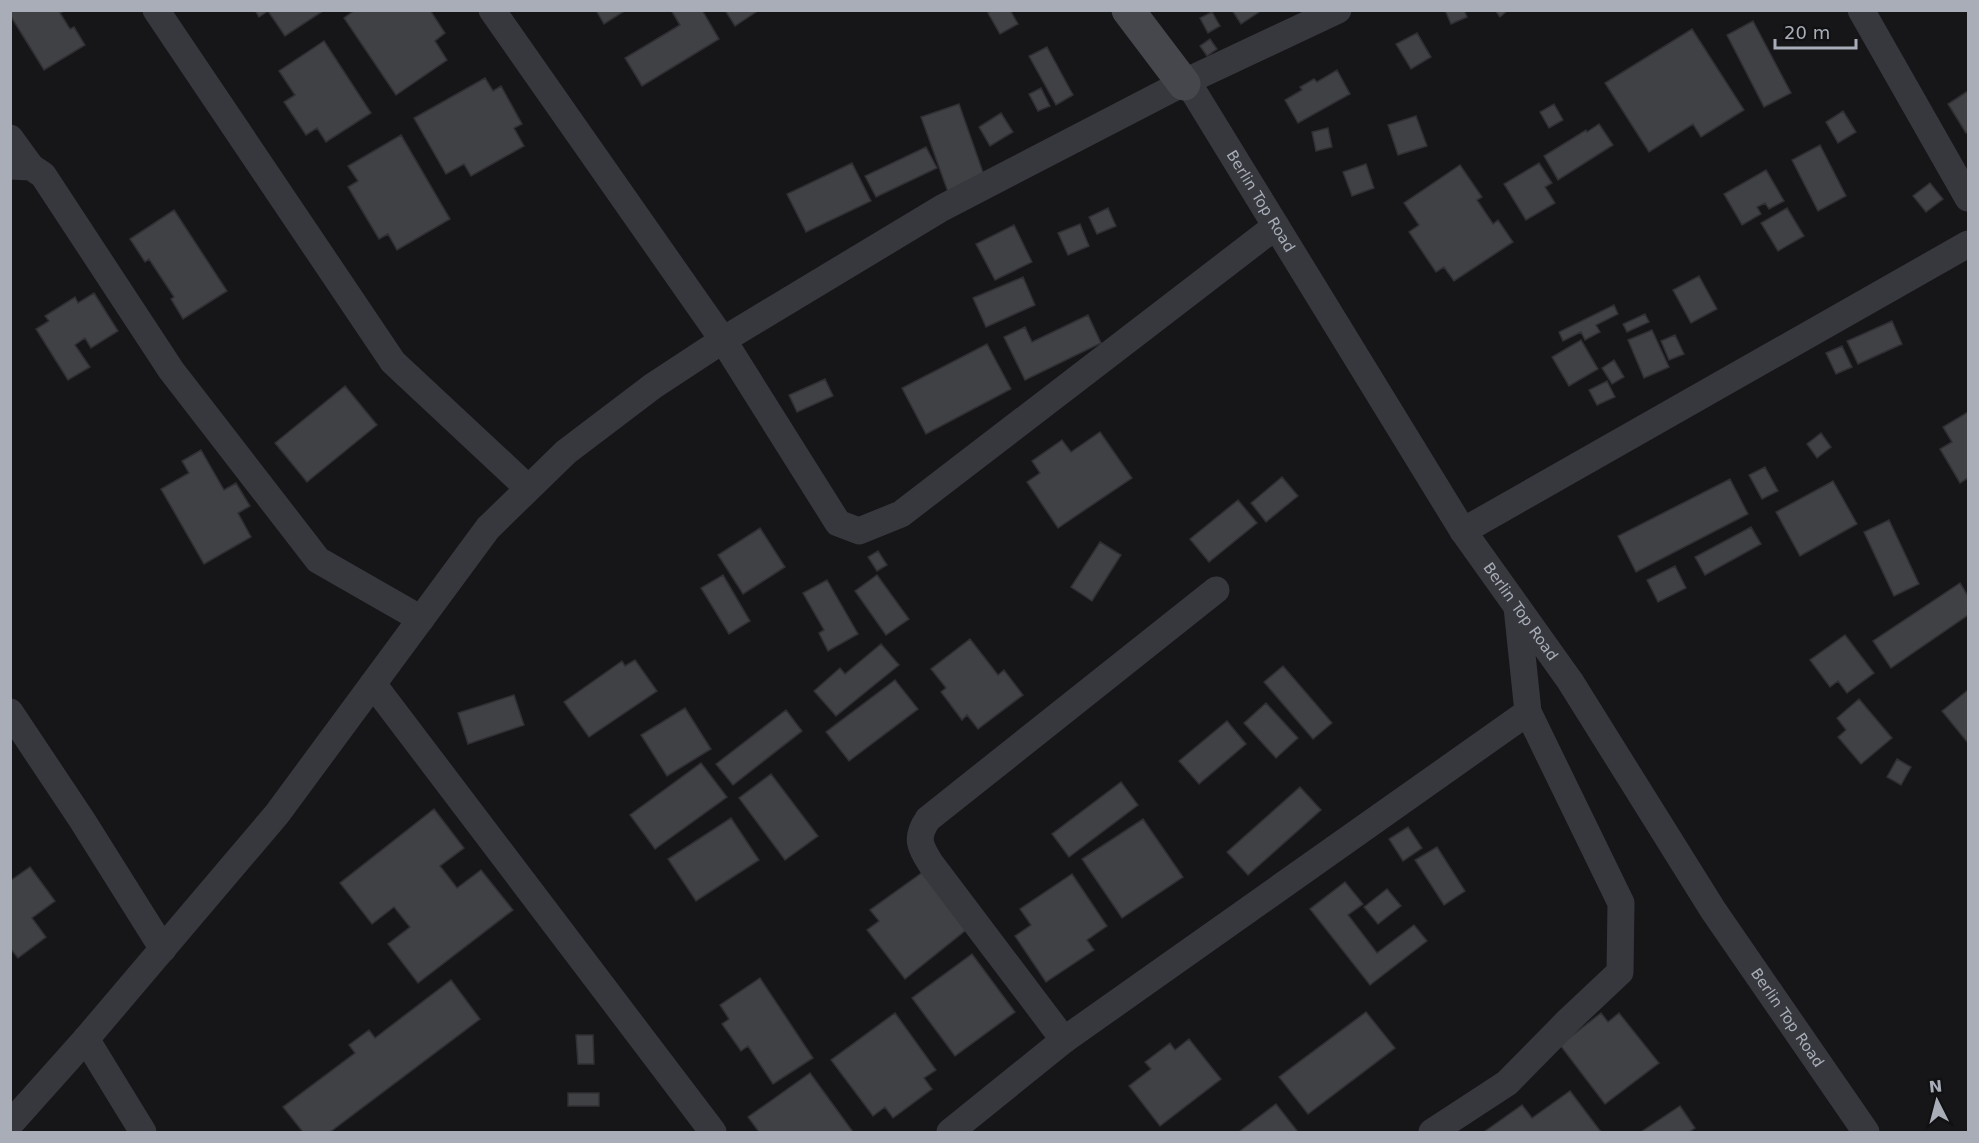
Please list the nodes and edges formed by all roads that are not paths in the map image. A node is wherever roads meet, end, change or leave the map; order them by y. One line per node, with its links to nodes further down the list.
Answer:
1 (156, 10): 13 (street)
2 (492, 10): 12 (street)
3 (1128, 10): 6 (street, Berlin Top Road)
4 (1338, 10): 6 (street)
5 (1861, 10): 9 (street)
6 (1186, 83): 10 (street, Berlin Top Road); 12 (street)
7 (10, 138): 8 (street)
8 (21, 166): 17 (street)
9 (1968, 198)
10 (1276, 226): 12 (street); 14 (street, Berlin Top Road)
11 (1968, 244): 14 (street)
12 (723, 340): 13 (street)
13 (528, 488): 17 (street)
14 (1463, 531): 16 (street, Berlin Top Road)
15 (1216, 590): 23 (street)
16 (1516, 606): 20 (street); 29 (street, Berlin Top Road)
17 (421, 619): 18 (street)
18 (373, 684): 21 (street); 26 (street)
19 (10, 711): 21 (street)
20 (1528, 712): 23 (street); 28 (street)
21 (163, 949): 22 (street)
22 (86, 1039): 24 (street); 25 (street)
23 (1064, 1040): 27 (street)
24 (10, 1124)
25 (143, 1132)
26 (712, 1132)
27 (950, 1132)
28 (1432, 1132)
29 (1866, 1132)

